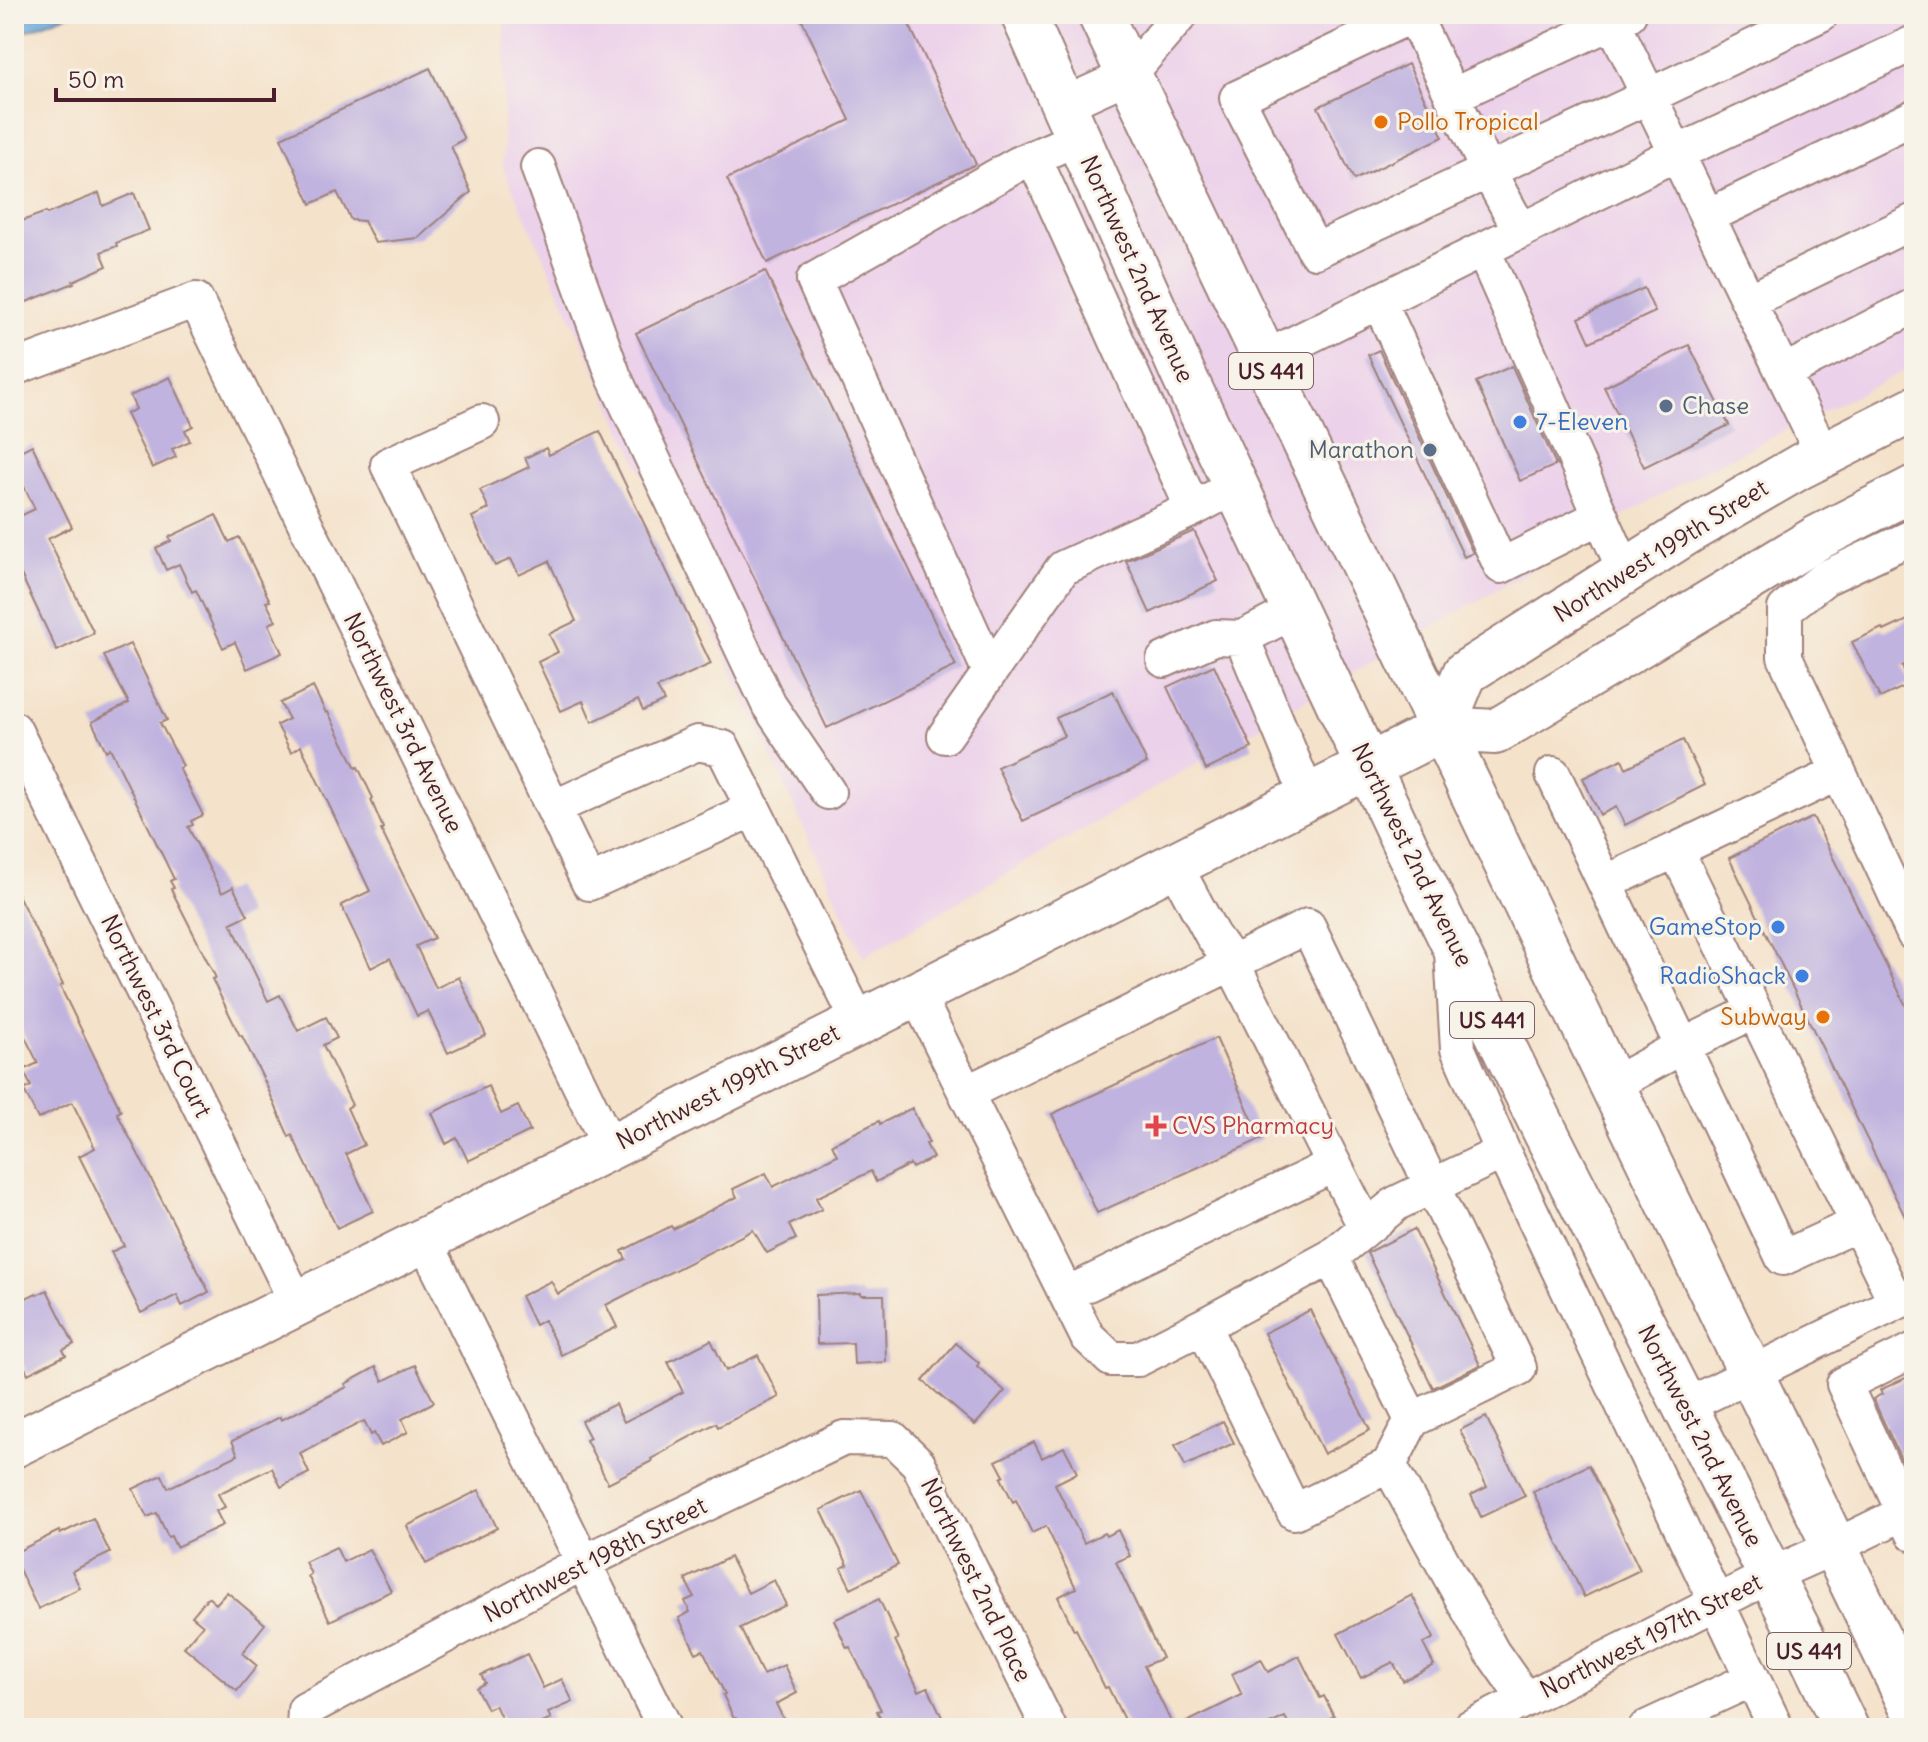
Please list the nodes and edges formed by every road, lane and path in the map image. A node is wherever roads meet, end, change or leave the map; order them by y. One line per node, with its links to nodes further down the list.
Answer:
1 (1023, 14): 12 (main road, Northwest 2nd Avenue / US 441)
2 (1100, 14): 8 (main road, US 441)
3 (1181, 14): 8 (street)
4 (1414, 14): 9 (street); 16 (street)
5 (1821, 14): 10 (street)
6 (1617, 17): 9 (street); 10 (street)
7 (1914, 43): 13 (street)
8 (1129, 75): 12 (street); 24 (main road, US 441)
9 (1452, 96): 16 (street)
10 (1649, 96): 13 (street); 16 (street)
11 (1914, 117): 17 (street)
12 (1070, 122): 14 (street); 30 (main road, Northwest 2nd Avenue / US 441)
13 (1677, 153): 17 (street); 19 (street)
14 (1034, 158): 32 (street); 39 (street)
15 (538, 167): 46 (street)
16 (1488, 171): 19 (street)
17 (1708, 216): 22 (street)
18 (1914, 221): 22 (street)
19 (1521, 231): 20 (street)
20 (1483, 250): 21 (street); 33 (street)
21 (1379, 301): 24 (street); 33 (street)
22 (1749, 301): 26 (street)
23 (1914, 306): 26 (street)
24 (1265, 358): 41 (main road, US 441)
25 (14, 368): 62 (street, Northwest 3rd Avenue)
26 (1784, 372): 29 (street)
27 (1914, 409): 29 (main road, Northwest 199th Street)
28 (482, 422): 48 (street)
29 (1823, 455): 35 (main road, Northwest 199th Street)
30 (1236, 486): 32 (street); 36 (main road, Northwest 2nd Avenue / US 441)
31 (1914, 488): 41 (main road, Northwest 199th Street)
32 (1193, 509): 39 (street)
33 (1601, 516): 35 (street)
34 (1914, 536): 44 (street)
35 (1625, 571): 41 (main road, Northwest 199th Street)
36 (1294, 611): 37 (street); 43 (main road, Northwest 2nd Avenue / US 441)
37 (1242, 638): 38 (street); 47 (street)
38 (1164, 660)
39 (990, 672): 42 (street)
40 (14, 729): 72 (street, Northwest 3rd Court)
41 (1442, 729): 43 (main road, Northwest 199th Street); 60 (main road, US 441)
42 (945, 736)
43 (1368, 766): 47 (main road, Northwest 199th Street); 54 (main road, Northwest 2nd Avenue / US 441)
44 (1839, 773): 50 (street); 53 (street)
45 (1553, 774): 52 (street)
46 (828, 792)
47 (1308, 797): 51 (main road, Northwest 199th Street)
48 (553, 808): 49 (street); 49 (street)
49 (753, 809): 58 (street)
50 (1676, 850): 52 (street); 57 (street)
51 (1174, 864): 55 (street); 56 (main road, Northwest 199th Street)
52 (1605, 883): 59 (street)
53 (1912, 924)
54 (1451, 935): 63 (street); 78 (main road, Northwest 2nd Avenue / US 441)
55 (1232, 963): 61 (street); 64 (street); 65 (street)
56 (916, 993): 58 (main road, Northwest 199th Street); 61 (street)
57 (1754, 1011): 59 (street); 66 (street)
58 (859, 1022): 62 (main road, Northwest 199th Street)
59 (1683, 1046): 60 (street); 66 (street)
60 (1612, 1085): 76 (main road, US 441)
61 (966, 1093): 70 (street)
62 (610, 1147): 68 (main road, Northwest 199th Street)
63 (1503, 1152): 65 (street); 87 (street)
64 (1333, 1165): 67 (street); 70 (street)
65 (1432, 1186): 67 (street); 79 (street)
66 (1857, 1224): 71 (street)
67 (1366, 1228): 69 (street)
68 (424, 1239): 72 (main road, Northwest 199th Street); 85 (street)
69 (1331, 1257): 73 (street); 79 (street)
70 (1067, 1294): 73 (street)
71 (1905, 1298): 76 (street)
72 (297, 1303): 81 (main road, Northwest 199th Street)
73 (1203, 1326): 82 (street)
74 (1914, 1350): 77 (street)
75 (1914, 1365): 77 (street)
76 (1750, 1374): 78 (street); 84 (main road, US 441)
77 (1857, 1377): 83 (street)
78 (1685, 1406): 86 (main road, Northwest 2nd Avenue / US 441)
79 (1412, 1420): 82 (street)
80 (893, 1439): 85 (street, Northwest 198th Street); 93 (street, Northwest 2nd Place)
81 (14, 1445)
82 (1389, 1465): 89 (street)
83 (1911, 1518): 84 (street, Northwest 197th Street)
84 (1834, 1547): 86 (street, Northwest 197th Street); 90 (main road, US 441)
85 (584, 1562): 91 (street, Northwest 198th Street); 92 (street)
86 (1771, 1575): 87 (street, Northwest 197th Street); 97 (main road, Northwest 2nd Avenue / US 441)
87 (1716, 1603): 88 (street); 89 (street, Northwest 197th Street)
88 (1752, 1679): 95 (street); 96 (street)
89 (1525, 1699): 94 (street, Northwest 197th Street)
90 (1914, 1712)
91 (305, 1719)
92 (665, 1728)
93 (1049, 1728)
94 (1469, 1728)
95 (1646, 1728)
96 (1776, 1728)
97 (1846, 1728)

